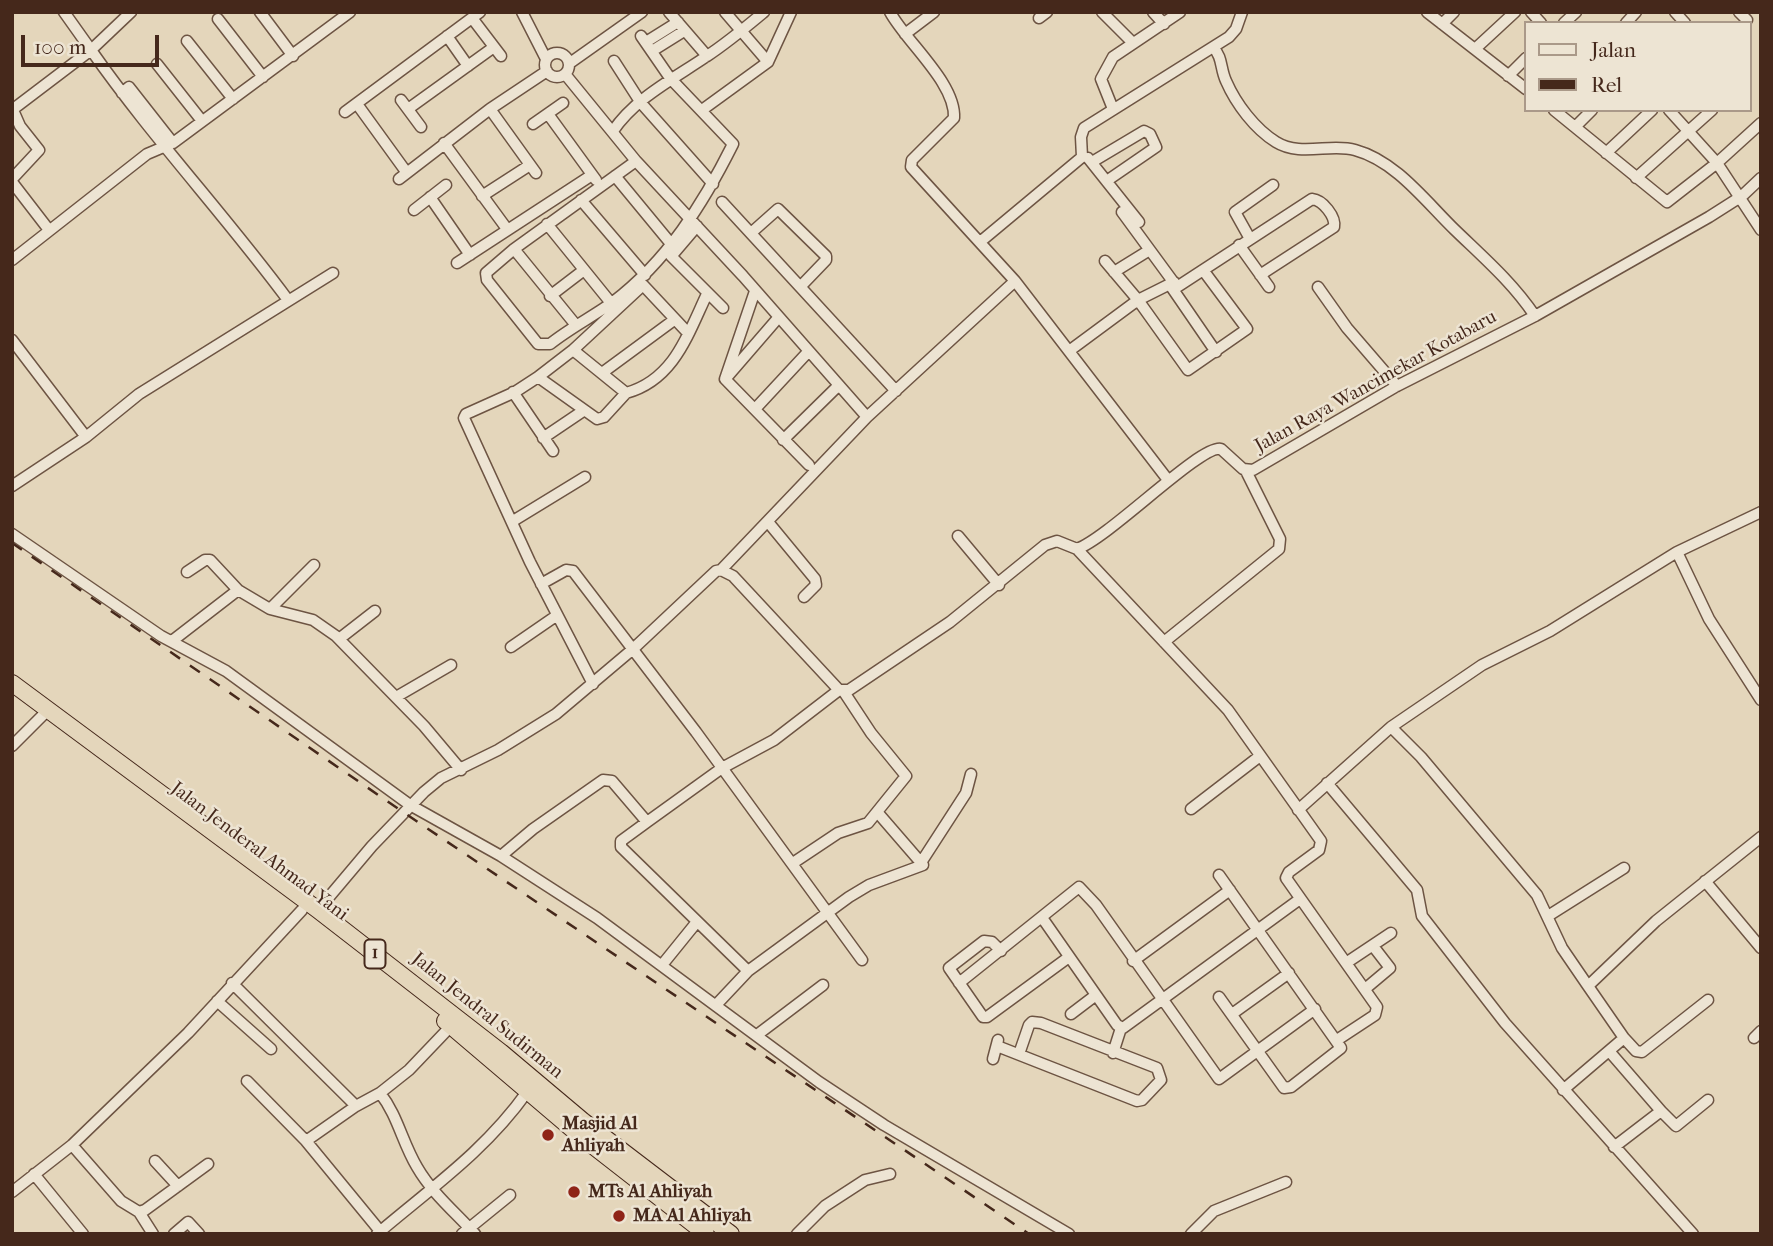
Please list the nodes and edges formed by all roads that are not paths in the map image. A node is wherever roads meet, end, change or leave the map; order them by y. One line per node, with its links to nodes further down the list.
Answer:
1 (64, 12): 32 (street)
2 (131, 12): 32 (street)
3 (260, 12): 33 (street)
4 (350, 12): 33 (street)
5 (522, 12): 35 (street)
6 (642, 12): 39 (street)
7 (669, 12): 24 (street)
8 (725, 12): 25 (street)
9 (764, 12): 25 (street)
10 (791, 12): 38 (street)
11 (890, 12): 26 (street)
12 (934, 12): 26 (street)
13 (1102, 12): 29 (street)
14 (1153, 12): 23 (street)
15 (1180, 12): 23 (street)
16 (1242, 12): 30 (street)
17 (1427, 12): 22 (street)
18 (1454, 12): 22 (street)
19 (1515, 12): 31 (street)
20 (476, 15): 27 (street); 41 (street)
21 (218, 19): 45 (street)
22 (1443, 23): 31 (street)
23 (1164, 24): 29 (street)
24 (681, 26): 34 (street); 46 (street)
25 (743, 30): 34 (street); 38 (street)
26 (905, 34): 99 (street)
27 (447, 36): 41 (street); 51 (street)
28 (187, 41): 48 (street)
29 (1132, 42): 53 (street)
30 (1213, 47): 53 (street); 126 (street)
31 (1475, 49): 44 (street)
32 (91, 50): 54 (street); 71 (street)
33 (293, 56): 45 (street)
34 (707, 56): 46 (street)
35 (546, 59): 39 (street); 42 (street)
36 (1524, 60): 44 (street)
37 (614, 61): 50 (street)
38 (768, 62): 55 (street)
39 (570, 63): 43 (street)
40 (158, 64): 63 (street)
41 (468, 66): 66 (street)
42 (547, 71): 43 (street); 52 (street)
43 (565, 74): 68 (street)
44 (1508, 76): 47 (street)
45 (263, 77): 48 (street)
46 (670, 78): 50 (street); 55 (street)
47 (1524, 88)
48 (233, 99): 63 (street)
49 (563, 103): 62 (street)
50 (641, 103): 68 (street); 81 (street)
51 (357, 104): 56 (street); 70 (street)
52 (490, 109): 70 (street); 84 (street)
53 (1113, 109): 73 (street)
54 (13, 110): 79 (street)
55 (702, 110): 81 (street)
56 (345, 111)
57 (1556, 112): 67 (street)
58 (1590, 112): 67 (street)
59 (1650, 112): 72 (street)
60 (1671, 112): 69 (street)
61 (1710, 112): 69 (street)
62 (548, 114): 65 (street); 94 (street)
63 (202, 121): 71 (street)
64 (1761, 123): 75 (street)
65 (533, 124)
66 (421, 127)
67 (1575, 127): 72 (street)
68 (613, 131): 74 (street)
69 (1688, 132): 75 (street); 77 (street)
70 (444, 143): 84 (street)
71 (169, 145): 95 (street); 122 (street)
72 (1606, 153): 77 (street)
73 (1088, 158): 80 (street); 80 (street); 99 (street)
74 (636, 161): 76 (street); 91 (street)
75 (1717, 163): 77 (street); 86 (street)
76 (615, 176): 87 (street); 102 (street)
77 (1636, 178)
78 (1761, 178): 86 (street, Jalan Raya Wancimekar Kotabaru)
79 (12, 180): 95 (street)
80 (1108, 180): 92 (street)
81 (713, 184): 91 (street)
82 (446, 185): 85 (street)
83 (1273, 185): 98 (street)
84 (482, 196): 94 (street)
85 (430, 197): 89 (street); 104 (street)
86 (1742, 197): 96 (street); 126 (street, Jalan Raya Wancimekar Kotabaru)
87 (581, 200): 93 (street); 113 (street)
88 (722, 202): 97 (street)
89 (414, 210)
90 (1122, 212): 103 (street)
91 (694, 222): 102 (street); 119 (street)
92 (1139, 222)
93 (547, 224): 101 (street); 108 (street)
94 (507, 229): 104 (street)
95 (48, 230): 105 (street)
96 (1761, 230)
97 (751, 233): 116 (street); 116 (street)
98 (1249, 237): 100 (street); 112 (street)
99 (980, 242): 114 (street)
100 (1239, 245): 109 (street); 112 (street)
101 (514, 249): 121 (street); 129 (street)
102 (672, 250): 113 (street); 120 (street)
103 (1148, 251): 110 (street); 115 (street)
104 (470, 255): 107 (street)
105 (12, 260)
106 (1105, 261): 110 (street)
107 (457, 263)
108 (584, 270): 121 (street); 124 (street)
109 (1203, 270): 115 (street); 135 (street)
110 (1114, 272): 123 (street)
111 (333, 273): 122 (street)
112 (1260, 275): 117 (street)
113 (644, 280): 124 (street); 128 (street); 132 (street)
114 (1015, 281): 133 (street); 141 (street)
115 (1172, 283): 123 (street); 135 (street)
116 (802, 286): 141 (street)
117 (1269, 287)
118 (1318, 287): 140 (street)
119 (755, 291): 127 (street); 138 (street)
120 (707, 294): 125 (street); 130 (street)
121 (550, 296): 129 (street)
122 (288, 300): 147 (street)
123 (1138, 300): 133 (street); 135 (street)
124 (611, 303): 129 (street)
125 (723, 308)
126 (1535, 316): 140 (street, Jalan Raya Wancimekar Kotabaru)
127 (778, 318): 134 (street); 138 (street)
128 (674, 320): 130 (street); 136 (street)
129 (575, 324)
130 (688, 333): 143 (street)
131 (12, 340): 147 (street)
132 (573, 350): 136 (street); 137 (street)
133 (1069, 351): 154 (street)
134 (808, 352): 139 (street); 144 (street)
135 (1216, 352)
136 (602, 373): 143 (street)
137 (538, 377): 142 (street); 145 (street)
138 (726, 379): 144 (street)
139 (838, 386): 146 (street); 149 (street)
140 (1397, 386): 152 (street, Jalan Raya Wancimekar Kotabaru)
141 (896, 391): 146 (street)
142 (513, 392): 148 (street); 157 (street)
143 (626, 393): 145 (street)
144 (755, 410): 149 (street)
145 (583, 411): 148 (street)
146 (867, 417): 158 (street)
147 (86, 437): 155 (street)
148 (543, 438): 150 (street)
149 (783, 440): 151 (street)
150 (553, 451)
151 (809, 465)
152 (1246, 471): 154 (street, Jalan Raya Wancimekar Kotabaru); 175 (street)
153 (585, 477): 157 (street)
154 (1168, 481): 161 (street, Jalan Raya Wancimekar Kotabaru)
155 (12, 486)
156 (1761, 512): 162 (street)
157 (513, 521): 166 (street)
158 (768, 522): 164 (street); 169 (street)
159 (12, 534): 174 (street)
160 (958, 536): 167 (street)
161 (1077, 549): 167 (street); 175 (street)
162 (1677, 552): 184 (street); 186 (street)
163 (314, 565): 170 (street)
164 (721, 570): 177 (street); 181 (street)
165 (187, 572): 168 (street)
166 (541, 584): 172 (street); 177 (street)
167 (999, 584): 181 (street)
168 (238, 590): 170 (street); 174 (street)
169 (804, 597)
170 (270, 609): 173 (street)
171 (375, 611): 173 (street)
172 (556, 616): 176 (street); 180 (street)
173 (339, 639): 183 (street)
174 (172, 642): 193 (street)
175 (1164, 642): 188 (street)
176 (511, 647)
177 (633, 649): 180 (street); 189 (street)
178 (451, 665): 183 (street)
179 (12, 683): 207 (highway, Jalan Jendral Sudirman / 1)
180 (593, 684): 190 (street)
181 (841, 691): 189 (street); 196 (street)
182 (12, 692): 185 (highway, Jalan Jenderal Ahmad Yani / 1)
183 (396, 697): 190 (street)
184 (1761, 700)
185 (43, 715): 187 (street); 207 (highway, Jalan Jenderal Ahmad Yani / 1)
186 (1391, 727): 192 (street); 209 (street)
187 (12, 746)
188 (1260, 756): 194 (street); 195 (street)
189 (722, 768): 197 (street); 201 (street)
190 (461, 770): 193 (street)
191 (971, 774): 200 (street)
192 (1327, 783): 195 (street); 250 (street)
193 (410, 805): 199 (street); 207 (street)
194 (1191, 809)
195 (1298, 810): 206 (street)
196 (878, 813): 200 (street); 201 (street)
197 (647, 822): 199 (street); 211 (street)
198 (1761, 837): 204 (street)
199 (501, 856): 221 (street)
200 (922, 861): 208 (street)
201 (793, 863): 208 (street)
202 (1624, 867): 209 (street)
203 (1219, 875): 205 (street)
204 (1705, 881): 215 (street); 227 (street)
205 (1230, 890): 212 (street); 219 (street)
206 (1300, 899): 212 (street); 220 (street)
207 (310, 910): 224 (street); 238 (highway, Jalan Jenderal Ahmad Yani / 1); 276 (highway, Jalan Jendral Sudirman / 1)
208 (829, 914): 218 (street); 222 (street)
209 (1548, 916): 227 (street)
210 (1042, 919): 216 (street); 217 (street); 219 (street)
211 (696, 923): 221 (street); 222 (street)
212 (1258, 929): 223 (street); 231 (street)
213 (1391, 933): 214 (street)
214 (1373, 946): 220 (street); 228 (street)
215 (1761, 948)
216 (1001, 951): 225 (street); 225 (street)
217 (1069, 957): 225 (street); 229 (street)
218 (862, 960)
219 (1133, 961): 231 (street)
220 (1346, 963): 228 (street)
221 (662, 965): 234 (street)
222 (748, 971): 234 (street)
223 (1289, 972): 235 (street); 237 (street)
224 (232, 983): 233 (street); 254 (street)
225 (959, 983)
226 (822, 985): 240 (street)
227 (1588, 986): 241 (street)
228 (1364, 989): 242 (street)
229 (1096, 995): 236 (street); 239 (street)
230 (1219, 997): 237 (street)
231 (1162, 1000): 239 (street); 244 (street)
232 (1708, 1000): 241 (street)
233 (217, 1001): 243 (street); 257 (street)
234 (716, 1005): 240 (street)
235 (1315, 1009): 242 (street); 244 (street)
236 (1071, 1014)
237 (1232, 1014): 244 (street)
238 (451, 1026): 251 (highway, Jalan Jenderal Ahmad Yani / 1); 252 (street)
239 (1121, 1028): 246 (street)
240 (757, 1035): 278 (street)
241 (1624, 1038): 245 (street)
242 (1337, 1040): 244 (street)
243 (271, 1049)
244 (1258, 1051)
245 (1609, 1051): 250 (street); 255 (street)
246 (1113, 1053): 247 (street); 247 (street)
247 (1019, 1054): 248 (street)
248 (993, 1059)
249 (247, 1081): 256 (street)
250 (1563, 1090): 258 (street)
251 (527, 1092): 265 (street); 275 (highway, Jalan Jenderal Ahmad Yani / 1)
252 (380, 1093): 254 (street); 265 (street)
253 (1708, 1100): 255 (street)
254 (356, 1106): 256 (street)
255 (1661, 1111): 258 (street)
256 (306, 1141): 269 (street)
257 (72, 1145): 261 (street); 268 (street)
258 (1614, 1147): 280 (street)
259 (155, 1161): 264 (street)
260 (208, 1164): 264 (street)
261 (34, 1174): 266 (street); 271 (street)
262 (890, 1174): 277 (street)
263 (1286, 1182): 279 (street)
264 (178, 1186): 268 (street)
265 (431, 1191): 269 (street); 270 (street)
266 (12, 1192)
267 (510, 1195): 270 (street)
268 (139, 1212): 272 (street)
269 (378, 1232)
270 (469, 1232)
271 (83, 1234)
272 (153, 1234)
273 (174, 1234): 274 (street)
274 (199, 1234)
275 (706, 1234)
276 (731, 1234)
277 (797, 1234)
278 (1069, 1234)
279 (1191, 1234)
280 (1693, 1234)

